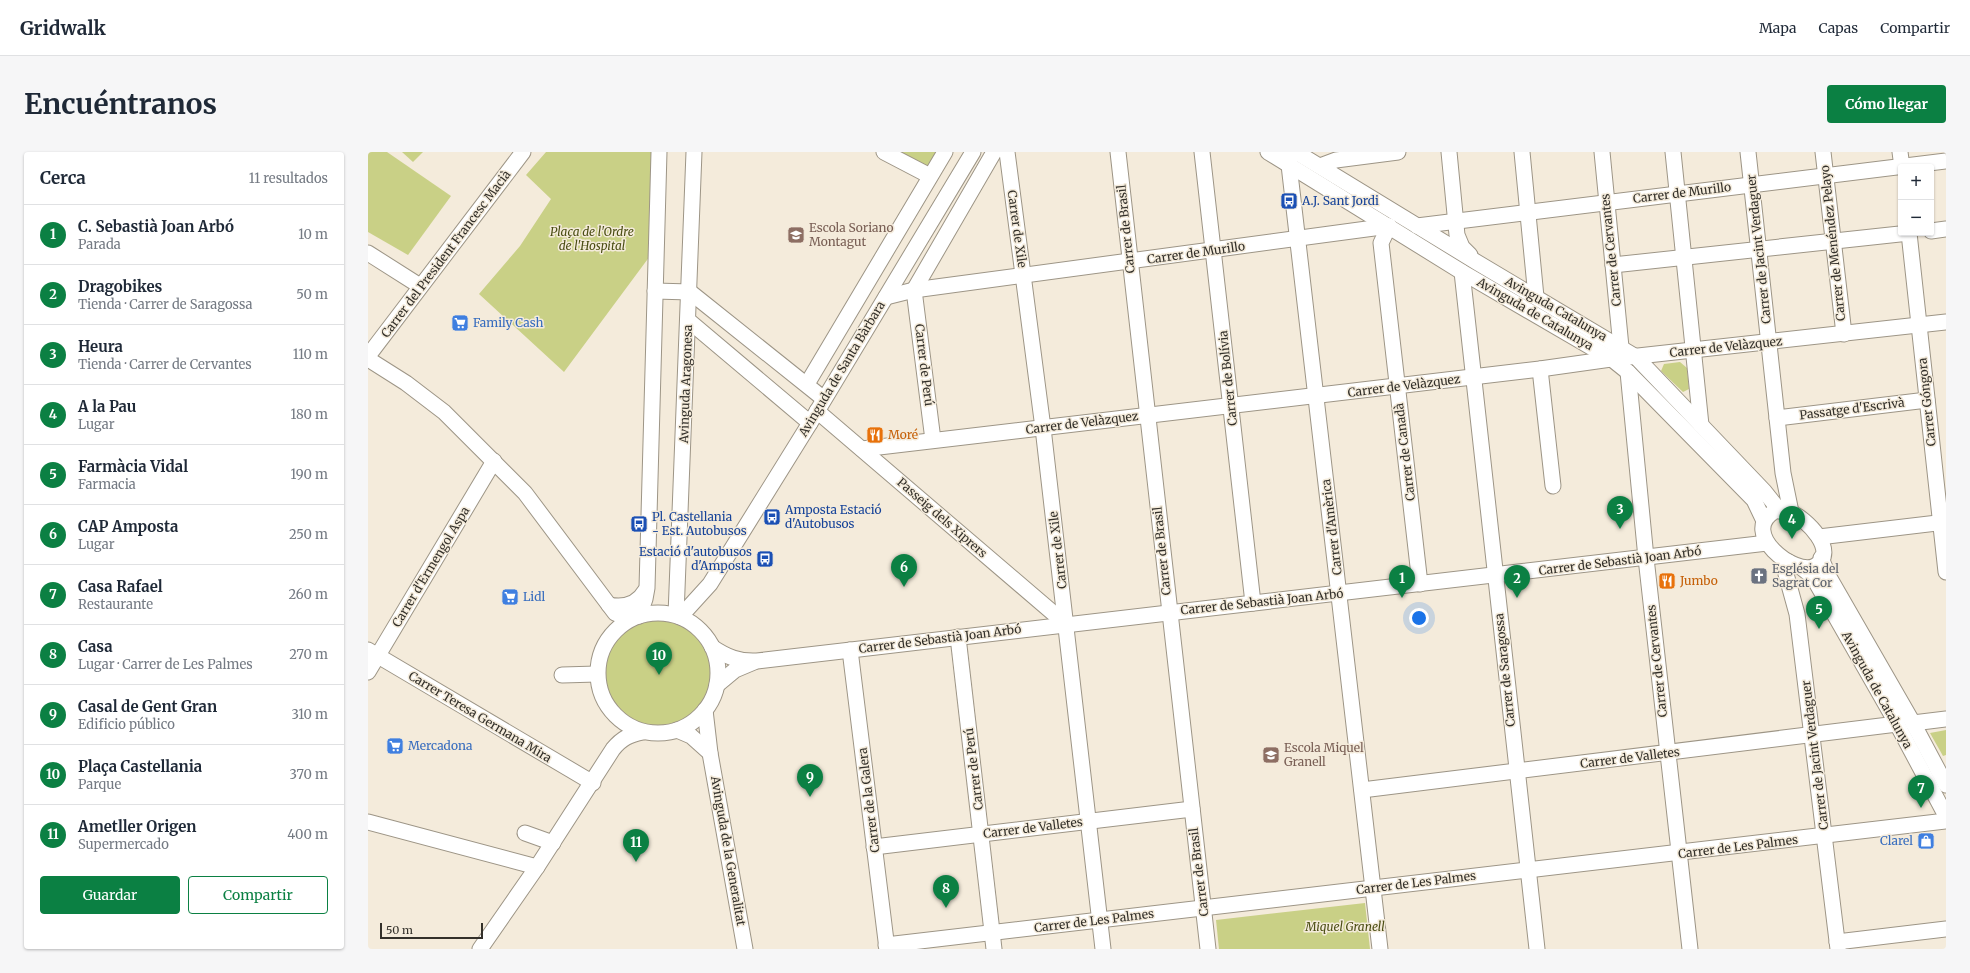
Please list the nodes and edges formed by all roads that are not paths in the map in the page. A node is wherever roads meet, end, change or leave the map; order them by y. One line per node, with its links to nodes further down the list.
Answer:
1 (523, 152): 49 (street, Carrer del President Francesc Macià)
2 (659, 152): 50 (street)
3 (694, 152): 52 (street, Avinguda Aragonesa)
4 (884, 152): 24 (street)
5 (944, 152): 24 (street)
6 (973, 152): 53 (street, Avinguda de Santa Bàrbara)
7 (994, 152): 51 (street)
8 (1007, 152): 47 (street, Carrer de Xile)
9 (1118, 152): 43 (street, Carrer de Brasil)
10 (1202, 152): 40 (street, Carrer de Bolívia)
11 (1268, 152): 20 (street, Avinguda de Catalunya)
12 (1296, 152): 23 (street, Avinguda Catalunya)
13 (1398, 152): 23 (street)
14 (1449, 152): 30 (street)
15 (1522, 152): 29 (street)
16 (1602, 152): 28 (street, Carrer de Cervantes)
17 (1674, 152): 27 (street)
18 (1748, 152): 26 (street, Carrer de Jacint Verdaguer)
19 (1823, 152): 25 (street, Carrer de Menéndez Pelayo)
20 (1289, 159): 31 (street, Avinguda de Catalunya); 37 (street, Carrer d'Amèrica)
21 (1946, 161): 22 (street, Carrer de Murillo)
22 (1901, 162): 25 (street, Carrer de Murillo)
23 (1320, 166): 32 (street, Avinguda Catalunya)
24 (930, 176): 48 (street)
25 (1826, 176): 26 (street, Carrer de Murillo); 38 (street, Carrer de Menéndez Pelayo)
26 (1751, 185): 27 (street, Carrer de Murillo); 39 (street, Carrer de Jacint Verdaguer)
27 (1678, 194): 28 (street, Carrer de Murillo); 42 (street)
28 (1607, 203): 29 (street, Carrer de Murillo); 45 (street, Carrer de Cervantes)
29 (1528, 212): 30 (street, Carrer de Murillo); 54 (street)
30 (1456, 221): 32 (street, Carrer de Murillo); 44 (street)
31 (1389, 226): 37 (street, Carrer de Murillo); 46 (street, Avinguda de Catalunya); 70 (street, Carrer de Canadà)
32 (1417, 226): 44 (street, Avinguda Catalunya)
33 (1946, 229): 34 (street)
34 (1934, 231)
35 (1898, 234): 38 (street)
36 (1909, 236): 57 (street, Carrer Góngora)
37 (1298, 239): 40 (street, Carrer de Murillo); 71 (street, Carrer d'Amèrica)
38 (1833, 241): 39 (street); 58 (street, Carrer de Menéndez Pelayo)
39 (1758, 249): 42 (street); 59 (street, Carrer de Jacint Verdaguer)
40 (1213, 250): 43 (street, Carrer de Murillo); 73 (street, Carrer de Bolívia)
41 (368, 253): 49 (street)
42 (1685, 257): 45 (street); 61 (street)
43 (1130, 261): 47 (street, Carrer de Murillo); 75 (street, Carrer de Brasil)
44 (1478, 263): 54 (street, Avinguda Catalunya)
45 (1613, 265): 60 (street, Carrer de Cervantes)
46 (1462, 272): 65 (street, Avinguda de Catalunya); 68 (street, Carrer de Saragossa)
47 (1023, 275): 51 (street, Carrer de Murillo); 78 (street, Carrer de Xile)
48 (865, 285): 53 (street); 69 (street)
49 (420, 286): 62 (street, Carrer del President Francesc Macià)
50 (655, 290): 52 (street); 95 (street)
51 (914, 290): 53 (street, Carrer de Murillo); 79 (street, Carrer de Perú)
52 (690, 292): 55 (street, Avinguda Aragonesa); 69 (street, Passeig dels Xiprers)
53 (886, 297): 74 (street, Avinguda de Santa Bàrbara)
54 (1536, 297): 60 (street, Avinguda Catalunya)
55 (689, 321): 74 (street, Passeig dels Xiprers); 100 (street, Avinguda Aragonesa)
56 (1946, 322): 57 (street, Carrer de Velàzquez)
57 (1919, 325): 58 (street, Carrer de Velàzquez); 72 (street, Carrer Góngora)
58 (1844, 334): 59 (street, Carrer de Velàzquez)
59 (1769, 343): 61 (street, Carrer de Velàzquez); 76 (street, Carrer de Jacint Verdaguer)
60 (1621, 347): 63 (street, Avinguda Catalunya)
61 (1695, 351): 63 (street, Carrer de Velàzquez); 77 (street)
62 (368, 356)
63 (1636, 357): 65 (street, Carrer de Velàzquez); 77 (street, Avinguda Catalunya)
64 (368, 359): 81 (street)
65 (1611, 359): 66 (street, Carrer de Velàzquez); 67 (street, Avinguda de Catalunya)
66 (1540, 369): 68 (street, Carrer de Velàzquez); 82 (street)
67 (1628, 372): 84 (street, Avinguda de Catalunya); 88 (street, Carrer de Cervantes)
68 (1474, 377): 70 (street, Carrer de Velàzquez); 92 (street, Carrer de Saragossa)
69 (807, 384): 74 (street, Passeig dels Xiprers)
70 (1397, 386): 71 (street, Carrer de Velàzquez); 94 (street, Carrer de Canadà)
71 (1317, 396): 73 (street, Carrer de Velàzquez); 96 (street, Carrer d'Amèrica)
72 (1927, 400): 76 (street, Passatge d'Escrivà); 85 (street, Carrer Góngora)
73 (1231, 406): 75 (street, Carrer de Velàzquez); 97 (street, Carrer de Bolívia)
74 (817, 411): 80 (street, Passeig dels Xiprers); 93 (street, Avinguda de Santa Bàrbara)
75 (1147, 416): 78 (street, Carrer de Velàzquez); 99 (street, Carrer de Brasil)
76 (1777, 418): 83 (street, Carrer de Jacint Verdaguer)
77 (1701, 425): 83 (street, Avinguda Catalunya)
78 (1043, 428): 79 (street, Carrer de Velàzquez); 102 (street, Carrer de Xile)
79 (933, 440): 80 (street, Carrer de Velàzquez)
80 (862, 449): 102 (street, Passeig dels Xiprers)
81 (494, 461): 98 (street); 108 (street, Carrer d'Ermengol Aspa)
82 (1553, 486)
83 (1786, 512): 84 (street); 86 (street)
84 (1764, 521): 87 (street)
85 (1943, 522): 86 (street); 91 (street, Carrer Góngora)
86 (1819, 537): 89 (street)
87 (1767, 543): 88 (street, Carrer de Sebastià Joan Arbó); 90 (street)
88 (1646, 558): 92 (street, Carrer de Sebastià Joan Arbó); 124 (street, Carrer de Cervantes)
89 (1821, 558): 90 (street); 118 (street)
90 (1795, 565): 117 (street, Avinguda de Catalunya); 121 (street, Carrer de Jacint Verdaguer)
91 (1946, 572)
92 (1494, 576): 94 (street, Carrer de Sebastià Joan Arbó); 125 (street, Carrer de Saragossa)
93 (710, 584): 100 (street, Avinguda de Santa Bàrbara); 103 (street, Avinguda de Santa Bàrbara)
94 (1420, 584): 96 (street, Carrer de Sebastià Joan Arbó)
95 (647, 588): 98 (street); 101 (street)
96 (1339, 593): 97 (street, Carrer de Sebastià Joan Arbó); 128 (street, Carrer d'Amèrica)
97 (1253, 603): 99 (street, Carrer de Sebastià Joan Arbó)
98 (609, 605): 101 (street); 104 (street)
99 (1169, 613): 102 (street, Carrer de Sebastià Joan Arbó); 129 (street, Carrer de Brasil)
100 (678, 616): 101 (street); 103 (street)
101 (635, 618): 104 (street)
102 (1066, 624): 105 (street, Carrer de Sebastià Joan Arbó); 131 (street, Carrer de Xile)
103 (699, 629): 106 (street)
104 (611, 635): 111 (street)
105 (958, 637): 107 (street, Carrer de Sebastià Joan Arbó); 135 (street, Carrer de Perú)
106 (712, 647): 109 (street, Carrer de Sebastià Joan Arbó); 113 (street)
107 (850, 650): 109 (street, Carrer de Sebastià Joan Arbó); 138 (street, Carrer de la Galera)
108 (373, 653): 110 (street, Carrer d'Ermengol Aspa); 126 (street, Carrer Teresa Germana Mira)
109 (757, 661): 113 (street, Carrer de Sebastià Joan Arbó)
110 (368, 672)
111 (597, 674): 112 (street); 115 (street)
112 (562, 675)
113 (717, 685): 114 (street)
114 (706, 710): 119 (street); 123 (street, Avinguda de la Generalitat)
115 (616, 716): 120 (street); 122 (street)
116 (1946, 719): 118 (street)
117 (1897, 724): 121 (street, Carrer de Valletes); 130 (street, Avinguda de Catalunya)
118 (1913, 724): 127 (street)
119 (677, 730): 120 (street); 123 (street)
120 (643, 732): 122 (street)
121 (1813, 735): 124 (street, Carrer de Valletes); 136 (street, Carrer de Jacint Verdaguer)
122 (613, 749): 126 (street)
123 (710, 753): 150 (street, Avinguda de la Generalitat)
124 (1667, 754): 125 (street, Carrer de Valletes); 139 (street, Carrer de Cervantes)
125 (1516, 772): 128 (street, Carrer de Valletes); 141 (street, Carrer de Saragossa)
126 (593, 783): 137 (street)
127 (1946, 785)
128 (1362, 790): 142 (street, Carrer d'Amèrica)
129 (1192, 809): 131 (street, Carrer de Valletes); 143 (street, Carrer de Brasil)
130 (1946, 816)
131 (1088, 821): 135 (street, Carrer de Valletes); 144 (street, Carrer de Xile)
132 (1946, 821): 136 (street, Carrer de Les Palmes)
133 (368, 822): 140 (street)
134 (525, 833): 137 (street)
135 (981, 834): 138 (street, Carrer de Valletes); 146 (street, Carrer de Perú)
136 (1824, 836): 139 (street, Carrer de Les Palmes); 147 (street, Carrer de Jacint Verdaguer)
137 (553, 843): 140 (street)
138 (874, 847): 148 (street, Carrer de la Galera)
139 (1679, 854): 141 (street, Carrer de Les Palmes); 156 (street, Carrer de Cervantes)
140 (537, 867): 149 (street)
141 (1528, 870): 142 (street, Carrer de Les Palmes); 155 (street, Carrer de Saragossa)
142 (1373, 888): 143 (street, Carrer de Les Palmes); 154 (street, Carrer d'Amèrica)
143 (1203, 908): 144 (street, Carrer de Les Palmes); 153 (street, Carrer de Brasil)
144 (1100, 920): 146 (street, Carrer de Les Palmes); 152 (street, Carrer de Xile)
145 (1946, 929): 147 (street)
146 (992, 933): 148 (street, Carrer de Les Palmes); 151 (street, Carrer de Perú)
147 (1837, 946)
148 (887, 947)
149 (480, 949)
150 (745, 949)
151 (994, 949)
152 (1103, 949)
153 (1208, 949)
154 (1380, 949)
155 (1537, 949)
156 (1690, 949)

